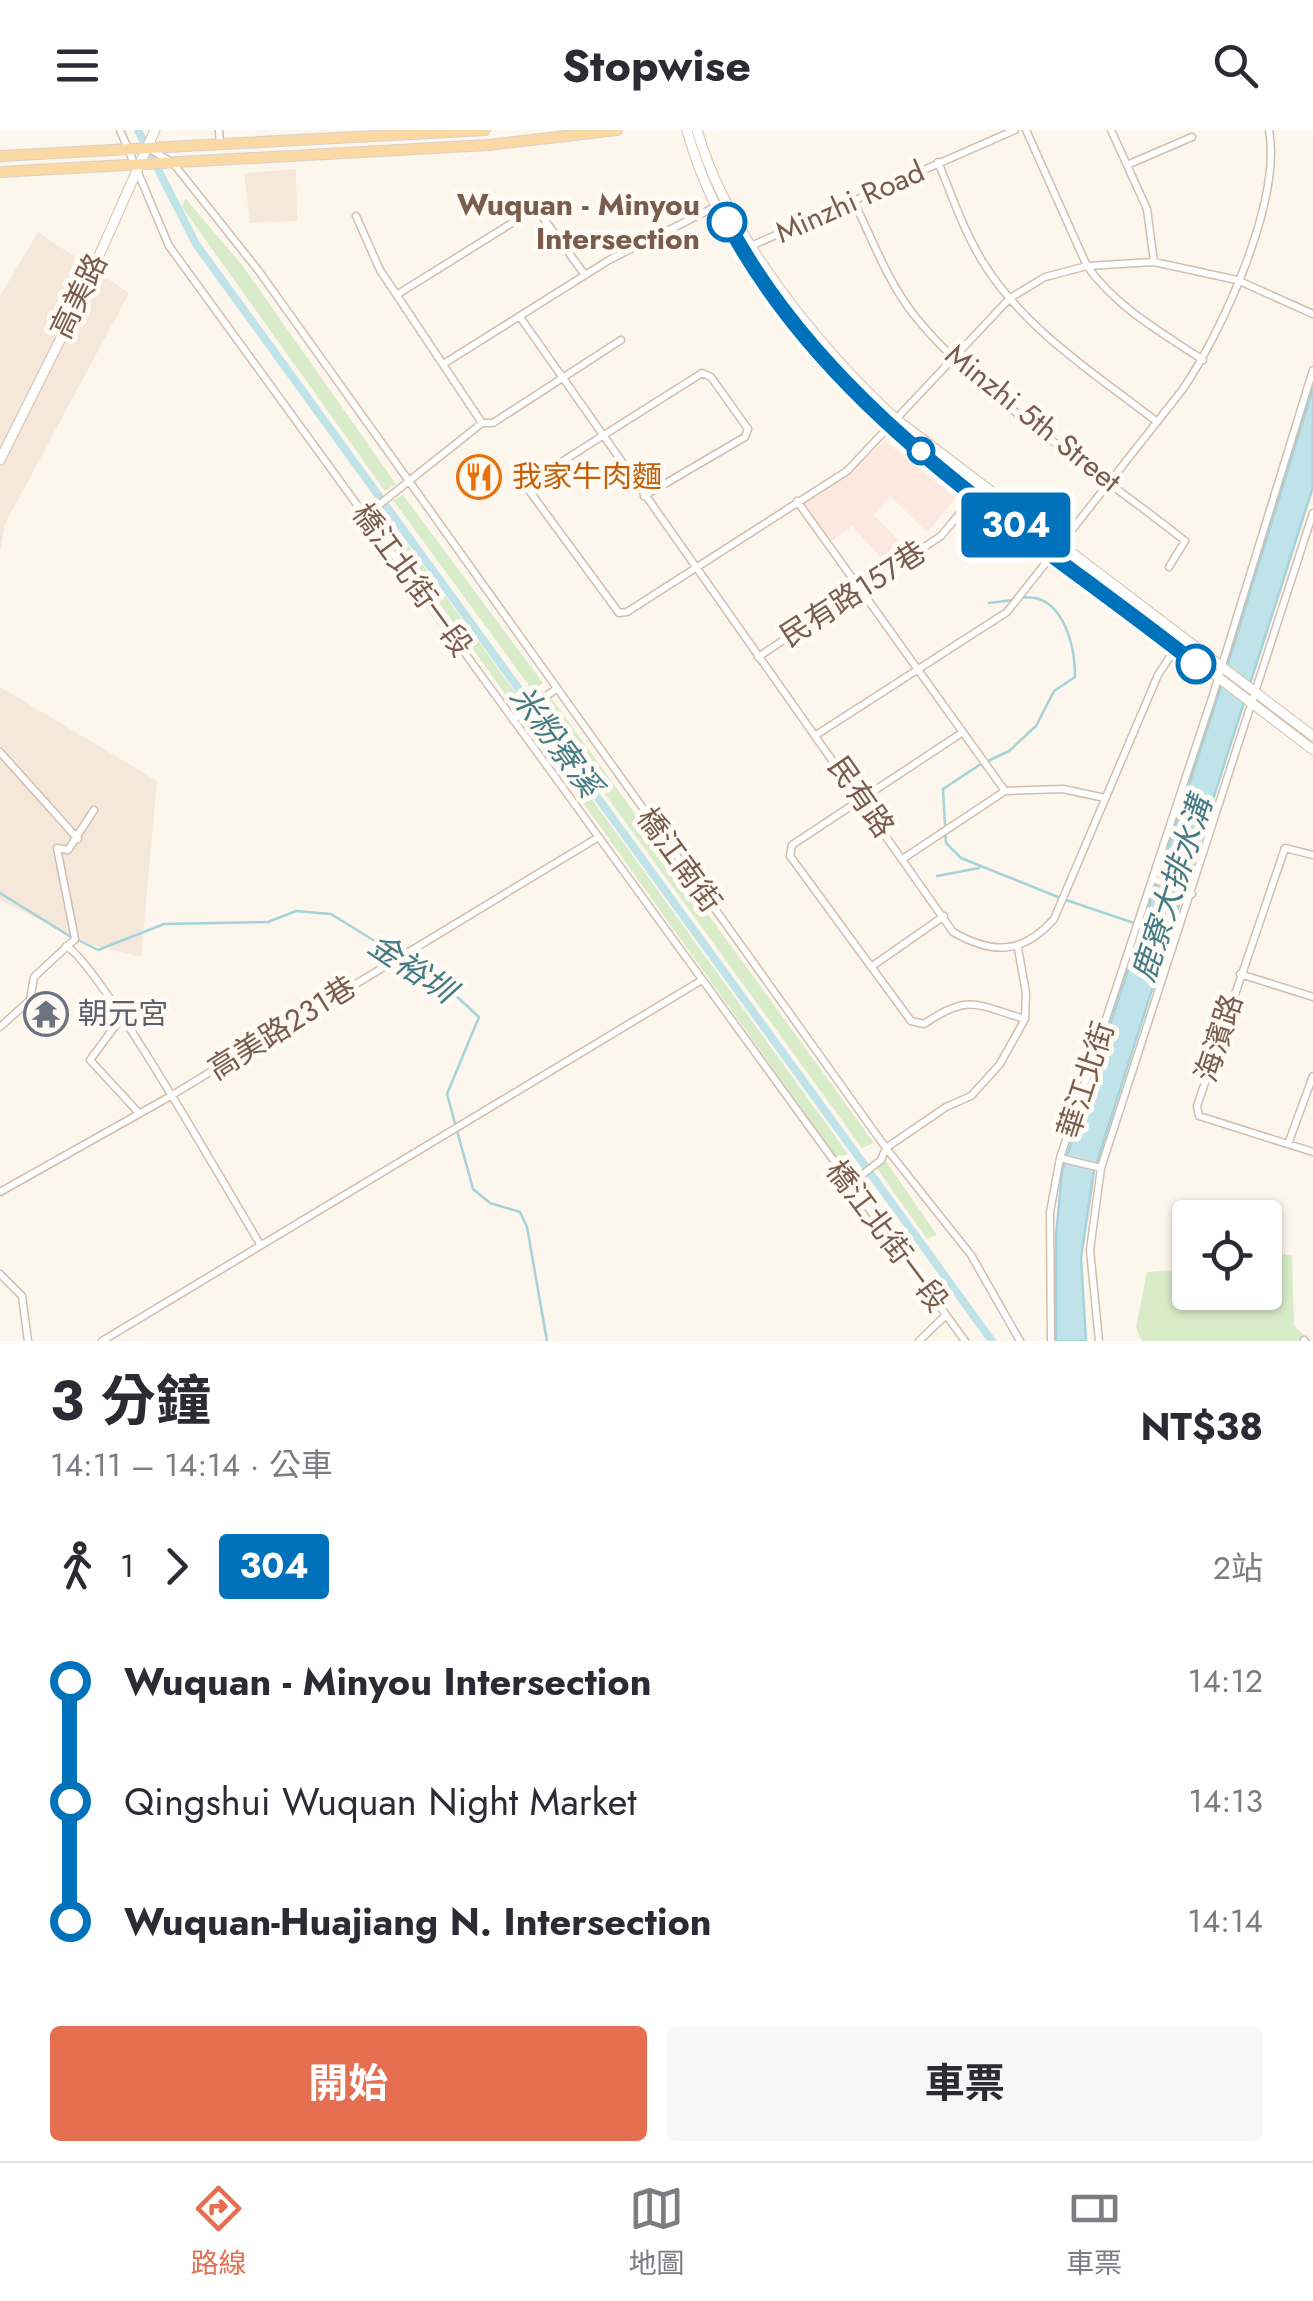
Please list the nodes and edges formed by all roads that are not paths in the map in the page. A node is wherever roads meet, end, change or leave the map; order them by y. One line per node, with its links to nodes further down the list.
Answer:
1 (120, 130): 14 (street, 橋江北街一段)
2 (219, 130): 13 (street)
3 (484, 130): 13 (main road)
4 (618, 130): 17 (main road)
5 (687, 130): 22 (street)
6 (697, 130): 22 (street)
7 (1015, 130): 16 (street, Minzhi Road)
8 (1026, 130): 27 (street)
9 (1111, 130): 18 (street)
10 (1268, 130): 29 (street)
11 (1192, 137): 18 (street)
12 (152, 139): 13 (main road); 14 (main road); 17 (street, 橋江南街); 19 (street, 高美路)
13 (220, 144)
14 (126, 148): 15 (main road); 19 (street, 橋江北街一段)
15 (0, 156)
16 (938, 162): 21 (street, Minzhi Road); 31 (street)
17 (173, 163): 19 (main road); 46 (street, 橋江南街)
18 (1127, 165): 26 (street)
19 (138, 166): 20 (main road); 44 (street, 高美路); 52 (street, 橋江北街一段)
20 (0, 172)
21 (853, 200): 24 (street, Minzhi Road); 35 (street, Minzhi 5th Street)
22 (722, 203): 24 (street); 25 (street); 28 (street)
23 (356, 216): 30 (street)
24 (753, 245): 25 (street, Minzhi Road); 42 (street)
25 (748, 258): 42 (street)
26 (1154, 262): 27 (street); 29 (street)
27 (1088, 266): 31 (street); 36 (street)
28 (584, 275): 30 (street); 33 (street)
29 (1237, 280): 32 (street); 36 (street)
30 (398, 294): 37 (street)
31 (1010, 298): 35 (street); 40 (street)
32 (1313, 314)
33 (520, 317): 37 (street); 39 (street, 民有路)
34 (621, 340): 39 (street)
35 (954, 357): 42 (street); 45 (street, Minzhi 5th Street)
36 (1203, 360): 40 (street)
37 (445, 363): 41 (street)
38 (1313, 370): 61 (street, 華江北街)
39 (561, 378): 41 (street); 43 (street, 民有路)
40 (1157, 422): 45 (street)
41 (482, 423): 46 (street)
42 (892, 423): 47 (street); 48 (street); 50 (street)
43 (602, 436): 49 (street, 民有路); 49 (street); 54 (street)
44 (0, 460)
45 (1110, 481): 53 (street); 55 (street, Minzhi 5th Street)
46 (407, 483): 52 (street); 63 (street, 橋江南街)
47 (984, 484): 48 (street, 民有路157巷); 53 (street)
48 (976, 494): 53 (street); 56 (street, 民有路157巷)
49 (644, 496): 54 (street, 民有路)
50 (796, 501): 54 (street); 56 (street)
51 (1313, 513): 64 (street)
52 (366, 516): 66 (street, 橋江北街一段)
53 (1058, 548): 57 (street); 58 (street); 60 (street)
54 (696, 566): 59 (street, 民有路)
55 (1169, 568)
56 (860, 589): 59 (street, 民有路157巷); 60 (street)
57 (1182, 638): 58 (street); 61 (street)
58 (1176, 648): 62 (street); 74 (street)
59 (758, 657): 68 (street, 民有路)
60 (918, 668): 67 (street); 68 (street)
61 (1223, 670): 62 (street, 華江北街); 64 (street)
62 (1218, 681): 65 (street); 80 (street, 華江北街)
63 (556, 688): 66 (street); 96 (street, 橋江南街)
64 (1253, 693): 65 (street); 69 (street)
65 (1249, 705): 70 (street); 81 (street)
66 (516, 717): 76 (street, 橋江北街一段)
67 (963, 732): 72 (street); 73 (street)
68 (816, 735): 73 (street, 民有路)
69 (1313, 736)
70 (1313, 750)
71 (0, 752): 77 (street)
72 (1005, 791): 74 (street); 79 (street)
73 (862, 797): 79 (street, 民有路); 85 (street)
74 (1105, 798): 84 (street)
75 (94, 810): 77 (street)
76 (598, 838): 87 (street, 橋江北街一段); 93 (street, 高美路231巷)
77 (78, 840): 83 (street)
78 (1313, 855): 86 (street, 海濱路)
79 (904, 858): 82 (street, 民有路)
80 (1154, 880): 81 (street); 98 (street, 華江北街)
81 (1190, 893): 99 (street)
82 (944, 916): 84 (street, 民有路); 85 (street)
83 (66, 946): 89 (street); 91 (street)
84 (1018, 948): 90 (street)
85 (870, 966): 90 (street)
86 (1240, 974): 88 (street, 海濱路); 95 (street, 海濱路)
87 (702, 980): 100 (street, 橋江北街一段); 102 (street)
88 (1313, 997)
89 (121, 1018): 93 (street); 94 (street)
90 (1025, 1018): 96 (street)
91 (0, 1027)
92 (1313, 1076): 95 (street)
93 (169, 1097): 94 (street, 高美路231巷); 102 (street)
94 (138, 1112): 101 (street, 高美路231巷)
95 (1288, 1144): 97 (street)
96 (886, 1148): 100 (street); 109 (street, 橋江南街)
97 (1313, 1152)
98 (1062, 1158): 99 (street); 110 (street, 華江北街)
99 (1099, 1167): 111 (street)
100 (849, 1184): 104 (street, 橋江北街一段)
101 (0, 1192)
102 (260, 1244): 106 (street)
103 (0, 1274): 105 (street)
104 (946, 1315): 107 (street); 108 (street, 橋江北街一段)
105 (28, 1341)
106 (102, 1341)
107 (919, 1341)
108 (965, 1341)
109 (1020, 1341)
110 (1051, 1341)
111 (1099, 1341)

